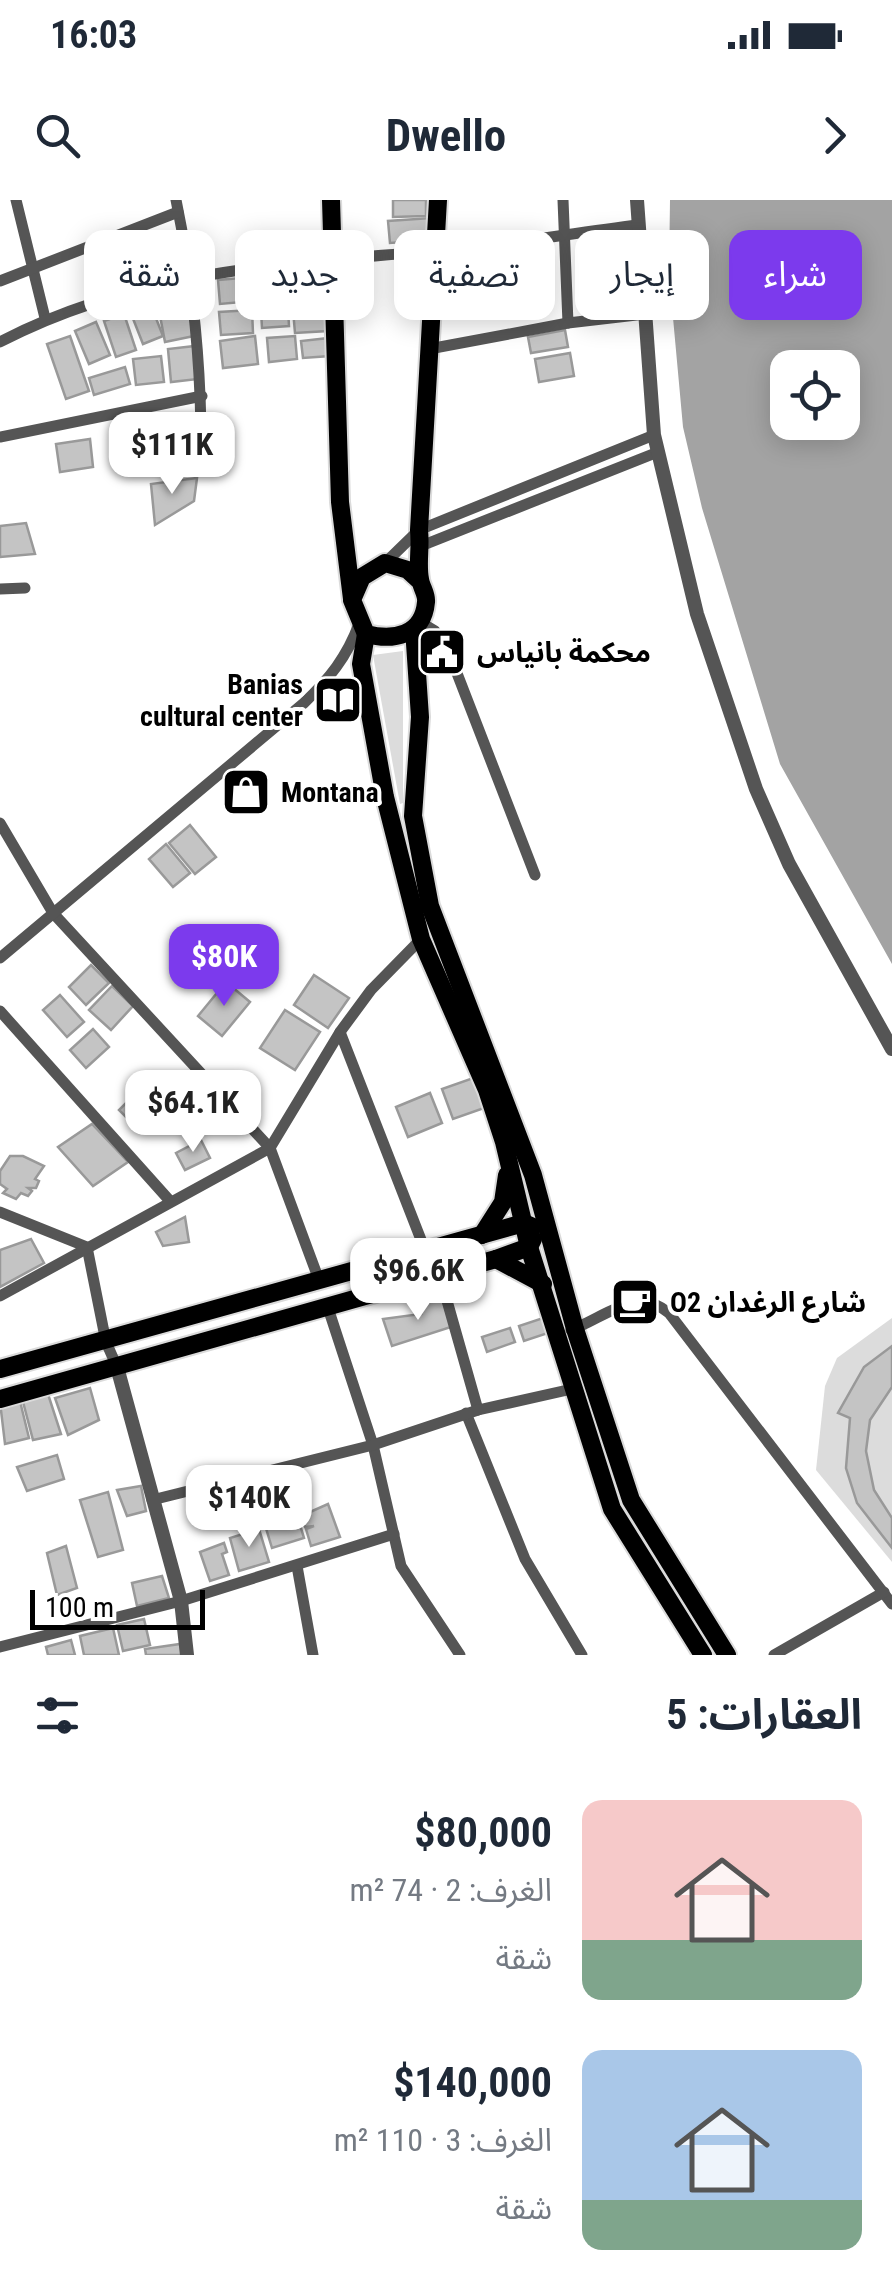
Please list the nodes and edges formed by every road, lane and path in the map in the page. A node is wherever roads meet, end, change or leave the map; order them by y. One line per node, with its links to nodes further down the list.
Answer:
1 (16, 200): 13 (street)
2 (330, 200): 8 (main road)
3 (438, 200): 9 (main road)
4 (563, 200): 11 (street)
5 (637, 200): 7 (street)
6 (177, 206): 13 (street)
7 (638, 225): 10 (street); 11 (street)
8 (331, 230)
9 (438, 230)
10 (638, 230)
11 (564, 234): 12 (street); 22 (street)
12 (555, 235)
13 (33, 269): 14 (street); 16 (street)
14 (0, 281)
15 (84, 307): 16 (street)
16 (45, 318): 23 (street)
17 (196, 320): 25 (street)
18 (334, 320): 35 (main road)
19 (432, 320): 24 (main road)
20 (594, 320): 22 (street)
21 (645, 320): 26 (street)
22 (568, 323): 24 (street)
23 (0, 342)
24 (429, 349): 30 (main road)
25 (202, 396): 27 (street); 29 (street)
26 (654, 435): 28 (street); 30 (street)
27 (0, 436)
28 (658, 452): 30 (street); 47 (street)
29 (201, 462)
30 (420, 538): 31 (street); 32 (main road)
31 (385, 563): 32 (main road); 35 (main road)
32 (420, 581): 36 (main road)
33 (25, 588): 34 (street)
34 (0, 589)
35 (352, 600): 37 (main road)
36 (417, 625): 37 (main road); 38 (main road); 41 (street)
37 (362, 629): 39 (main road); 42 (street)
38 (413, 816): 39 (main road); 50 (main road)
39 (392, 822): 43 (main road)
40 (0, 823): 42 (street)
41 (535, 875)
42 (53, 913): 44 (street); 48 (street)
43 (421, 939): 46 (street); 49 (main road)
44 (0, 958)
45 (0, 1011): 51 (street)
46 (340, 1032): 48 (street); 56 (street)
47 (892, 1050)
48 (270, 1148): 51 (street); 59 (street)
49 (508, 1165): 53 (main road); 54 (main road)
50 (533, 1175): 53 (main road); 63 (main road)
51 (170, 1202): 55 (street)
52 (0, 1212): 55 (street)
53 (530, 1233): 54 (main road); 57 (main road); 60 (main road); 63 (main road)
54 (482, 1235): 56 (main road)
55 (87, 1247): 61 (street); 64 (street)
56 (425, 1250): 59 (main road)
57 (496, 1260): 58 (main road); 60 (main road)
58 (440, 1276): 62 (main road); 69 (street)
59 (318, 1280): 64 (main road)
60 (543, 1284): 63 (main road)
61 (0, 1296)
62 (328, 1308): 65 (main road); 70 (street)
63 (567, 1325): 67 (main road); 74 (street); 83 (main road)
64 (106, 1342): 65 (street); 66 (main road)
65 (117, 1368): 68 (main road); 71 (street)
66 (0, 1369)
67 (572, 1389): 69 (street); 82 (main road)
68 (0, 1399)
69 (472, 1412): 70 (street); 81 (street)
70 (373, 1445): 71 (street); 72 (street)
71 (152, 1500): 75 (street)
72 (394, 1534): 73 (street); 80 (street)
73 (298, 1566): 75 (street); 79 (street)
74 (884, 1592): 76 (street); 84 (street)
75 (182, 1602): 77 (street); 78 (street)
76 (892, 1604)
77 (0, 1647)
78 (187, 1655)
79 (313, 1655)
80 (460, 1655)
81 (582, 1655)
82 (703, 1655)
83 (727, 1655)
84 (774, 1655)

